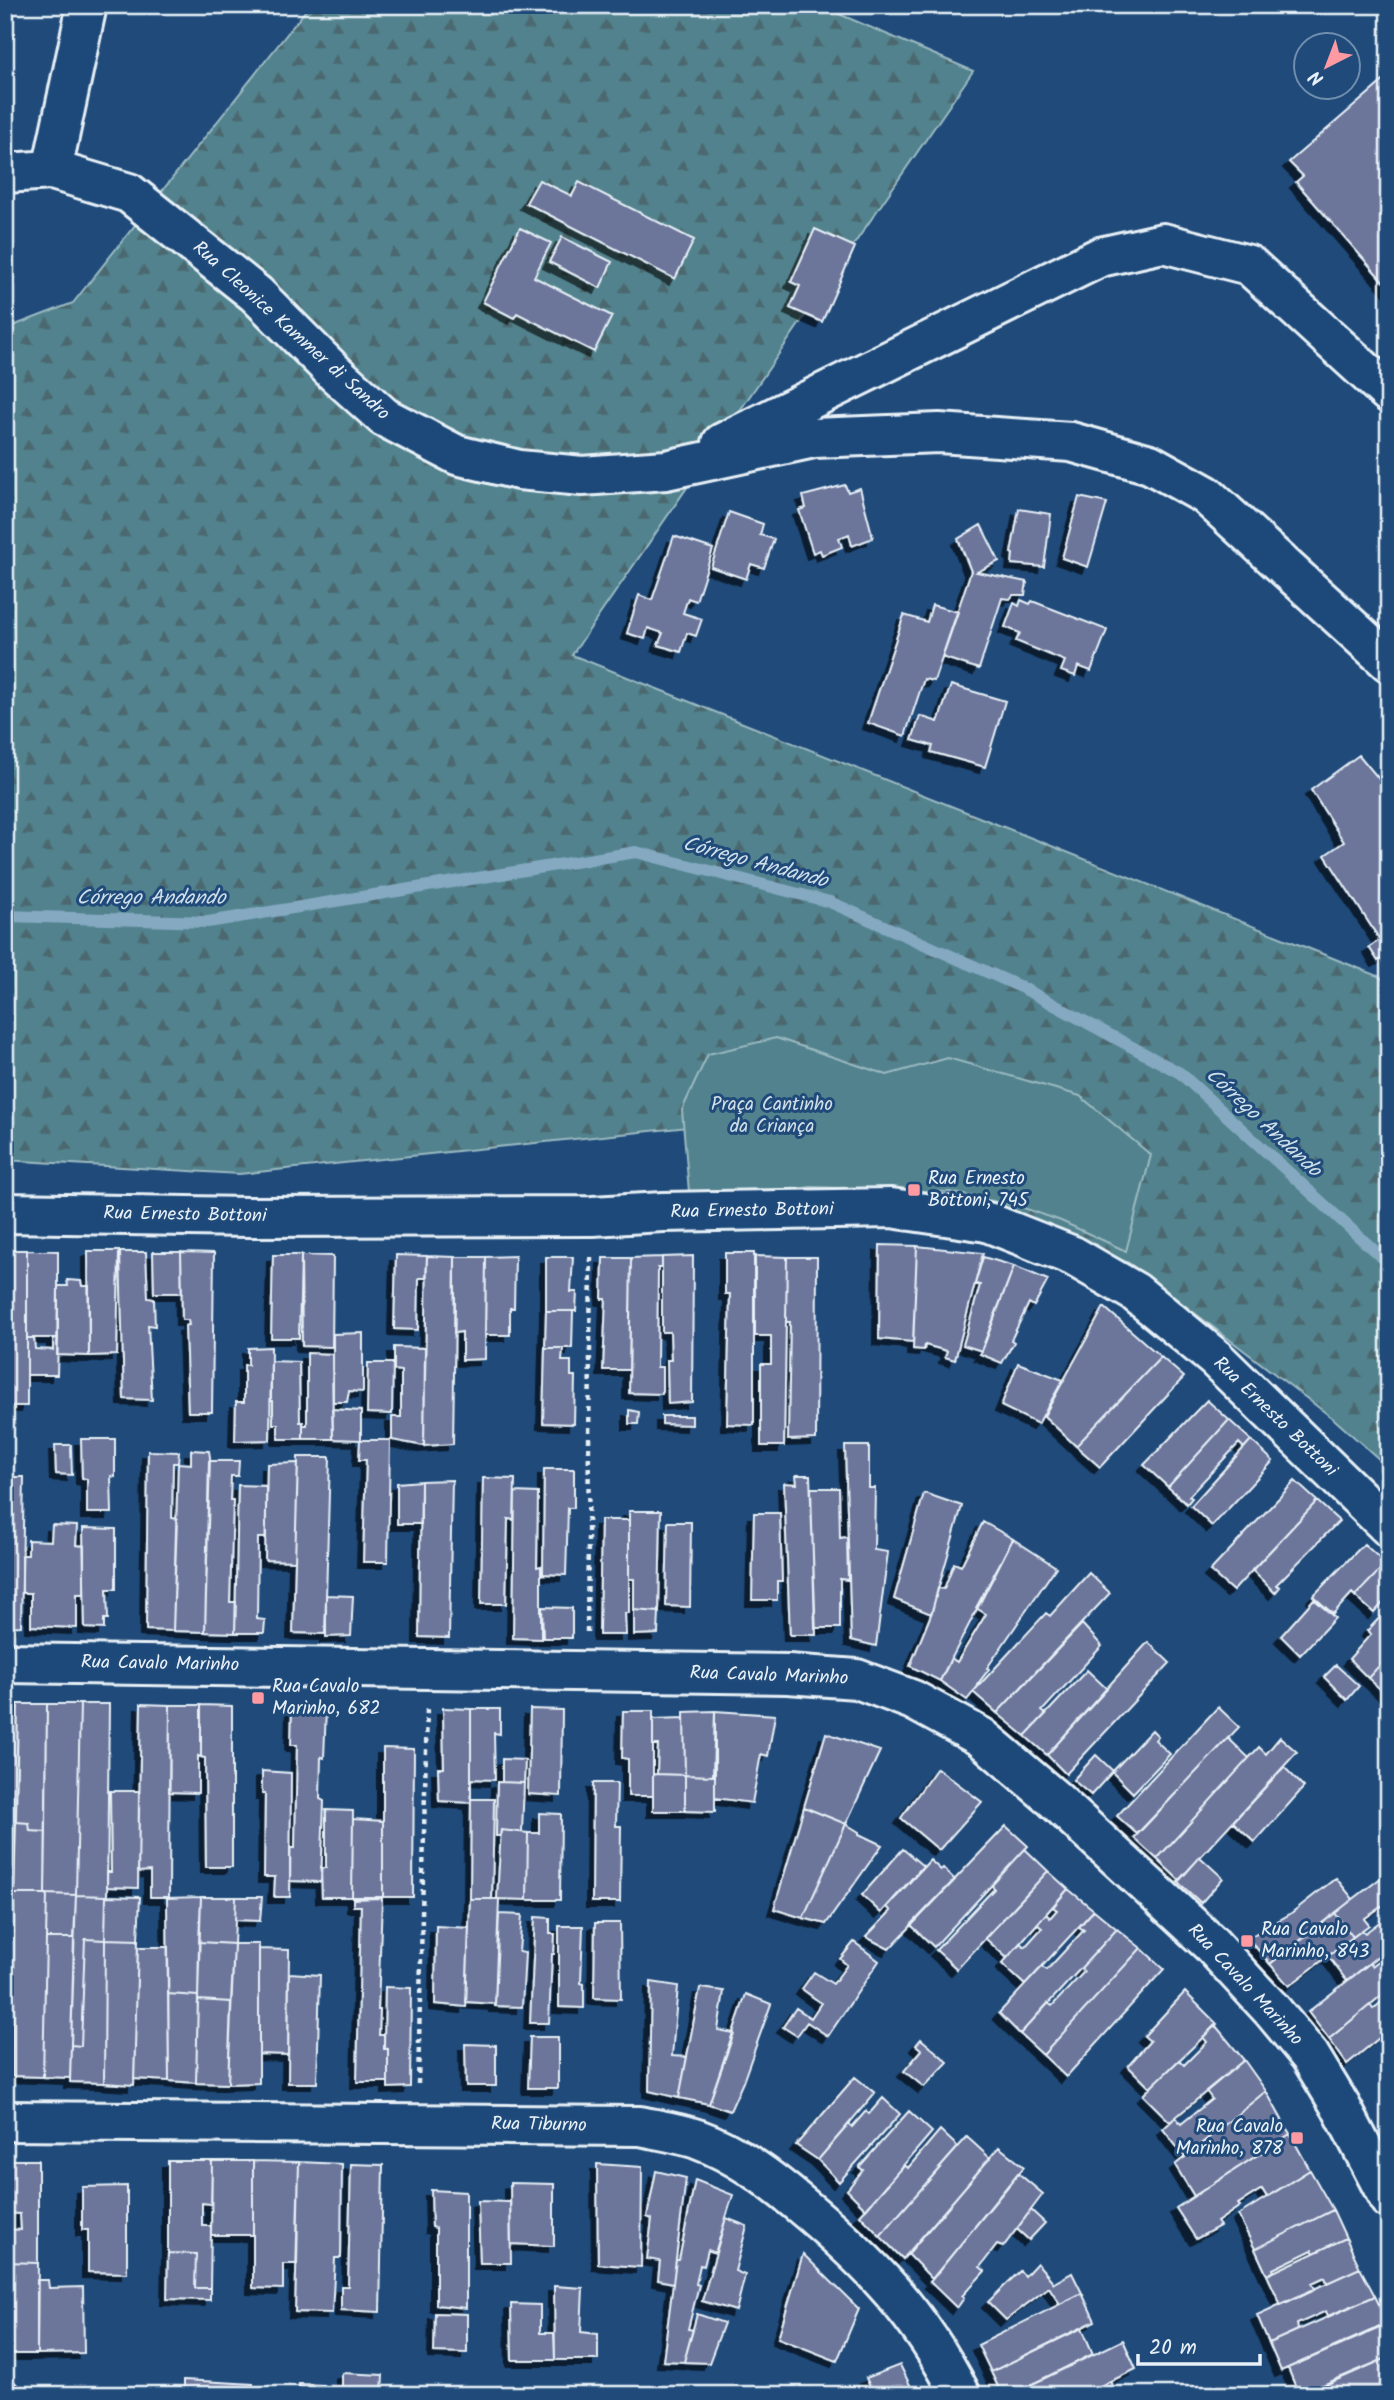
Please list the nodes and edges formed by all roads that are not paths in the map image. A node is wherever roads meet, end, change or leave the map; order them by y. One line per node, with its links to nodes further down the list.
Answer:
1 (87, 5): 2 (street)
2 (52, 170): 3 (street, Rua Cleonice Kammer di Sandro); 5 (street, Rua Cleonice Kammer di Sandro)
3 (5, 173)
4 (1389, 393): 5 (street)
5 (666, 470): 6 (street, Rua Cleonice Kammer di Sandro)
6 (1389, 662)
7 (5, 1213): 8 (street, Rua Ernesto Bottoni)
8 (1389, 1527)
9 (5, 1663): 11 (street, Rua Cavalo Marinho)
10 (5, 2122): 12 (street, Rua Tiburno)
11 (1389, 2199)
12 (961, 2395)

